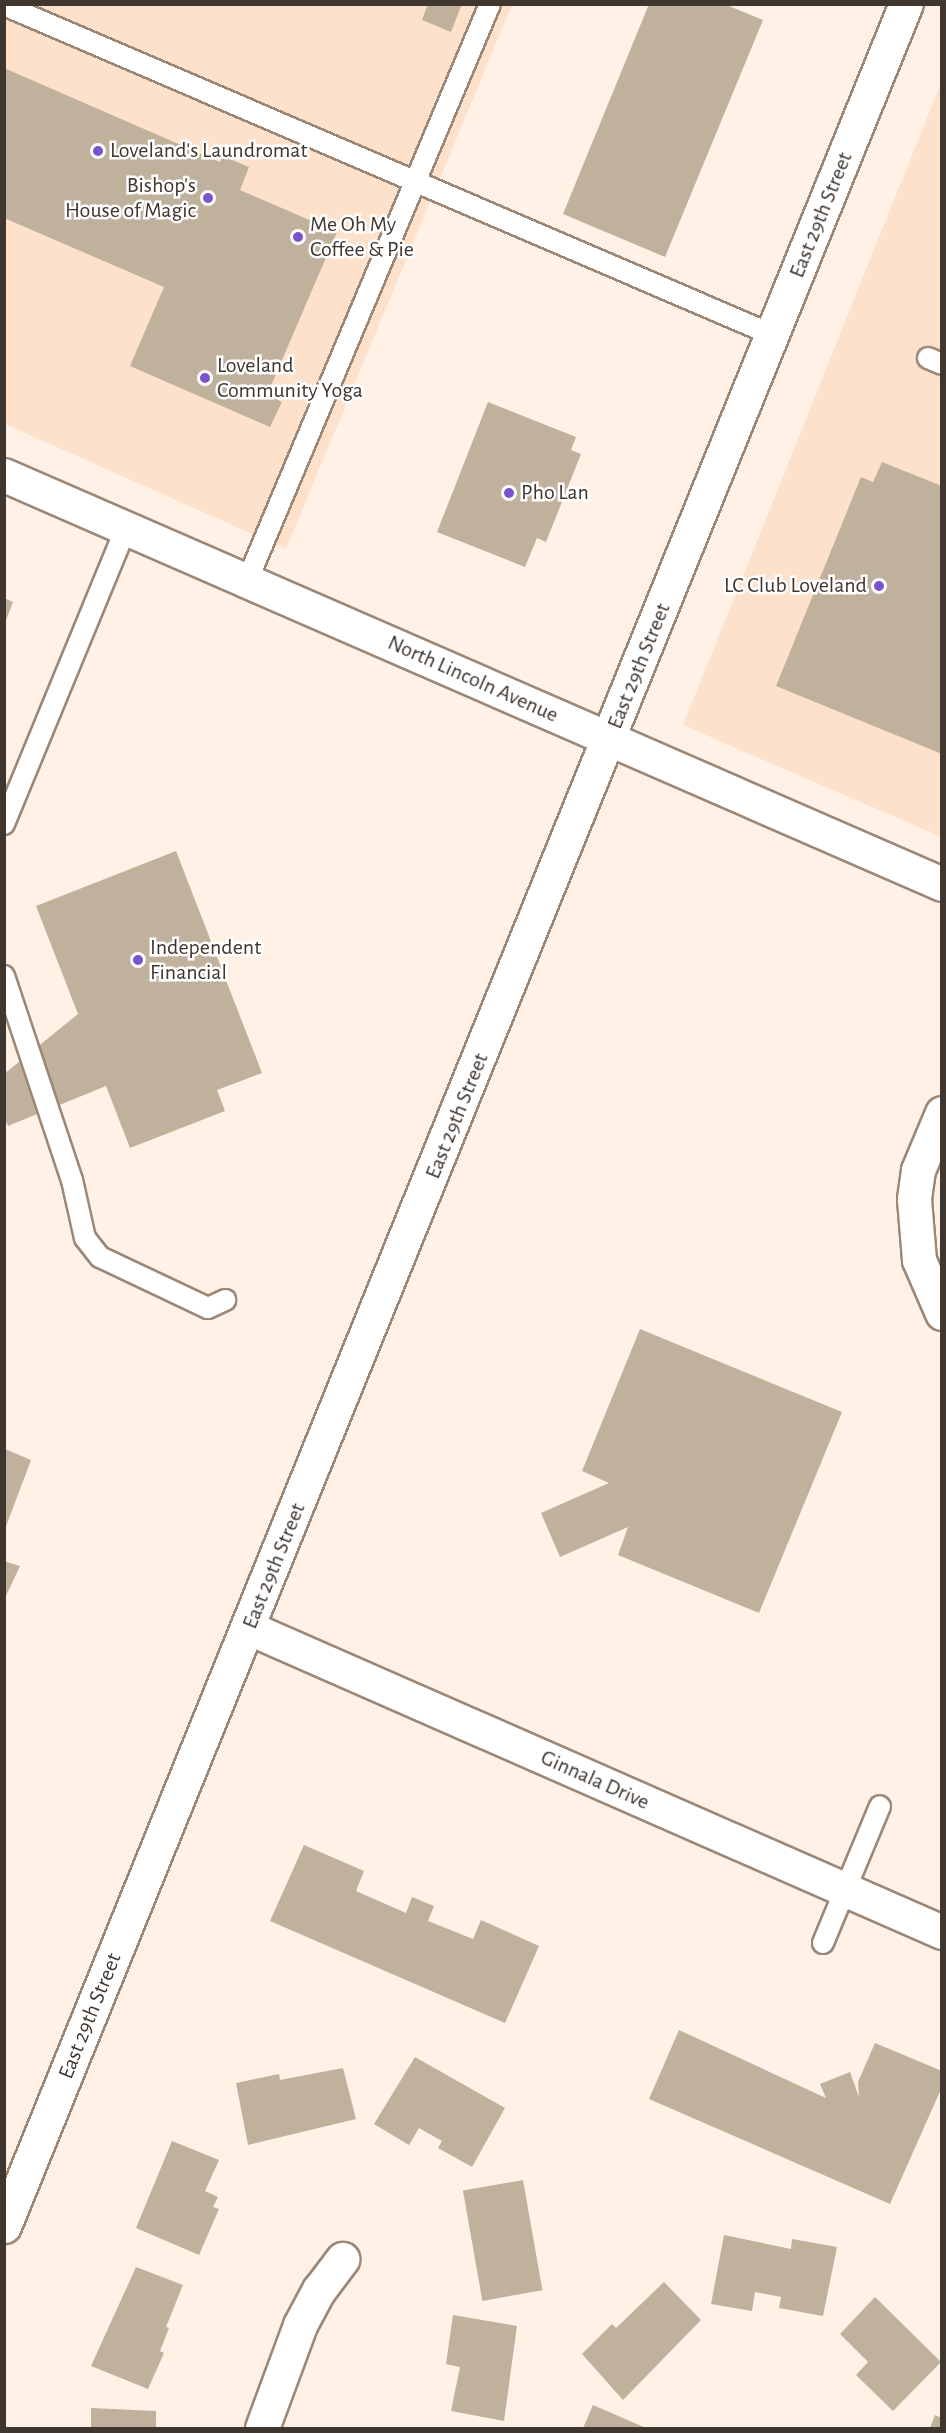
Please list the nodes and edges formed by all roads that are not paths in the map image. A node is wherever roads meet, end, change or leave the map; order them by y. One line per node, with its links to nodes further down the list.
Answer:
1 (490, 4): 4 (lane)
2 (906, 4): 5 (main road, East 29th Street)
3 (4, 5): 4 (lane)
4 (415, 182): 5 (lane); 8 (lane)
5 (773, 335): 9 (main road, East 29th Street)
6 (4, 475): 7 (main road, North Lincoln Avenue)
7 (126, 528): 8 (main road, North Lincoln Avenue); 10 (lane)
8 (247, 581): 9 (main road, North Lincoln Avenue)
9 (610, 739): 11 (main road, North Lincoln Avenue); 16 (main road, East 29th Street)
10 (4, 824)
11 (942, 884)
12 (4, 976): 14 (lane)
13 (942, 1113): 15 (main road)
14 (225, 1300)
15 (942, 1313)
16 (249, 1628): 18 (main road, Ginnala Drive); 21 (main road, East 29th Street)
17 (880, 1806): 18 (lane)
18 (844, 1889): 19 (main road, Ginnala Drive); 20 (lane)
19 (942, 1932)
20 (823, 1943)
21 (4, 2226)
22 (342, 2259): 23 (main road)
23 (261, 2428)

